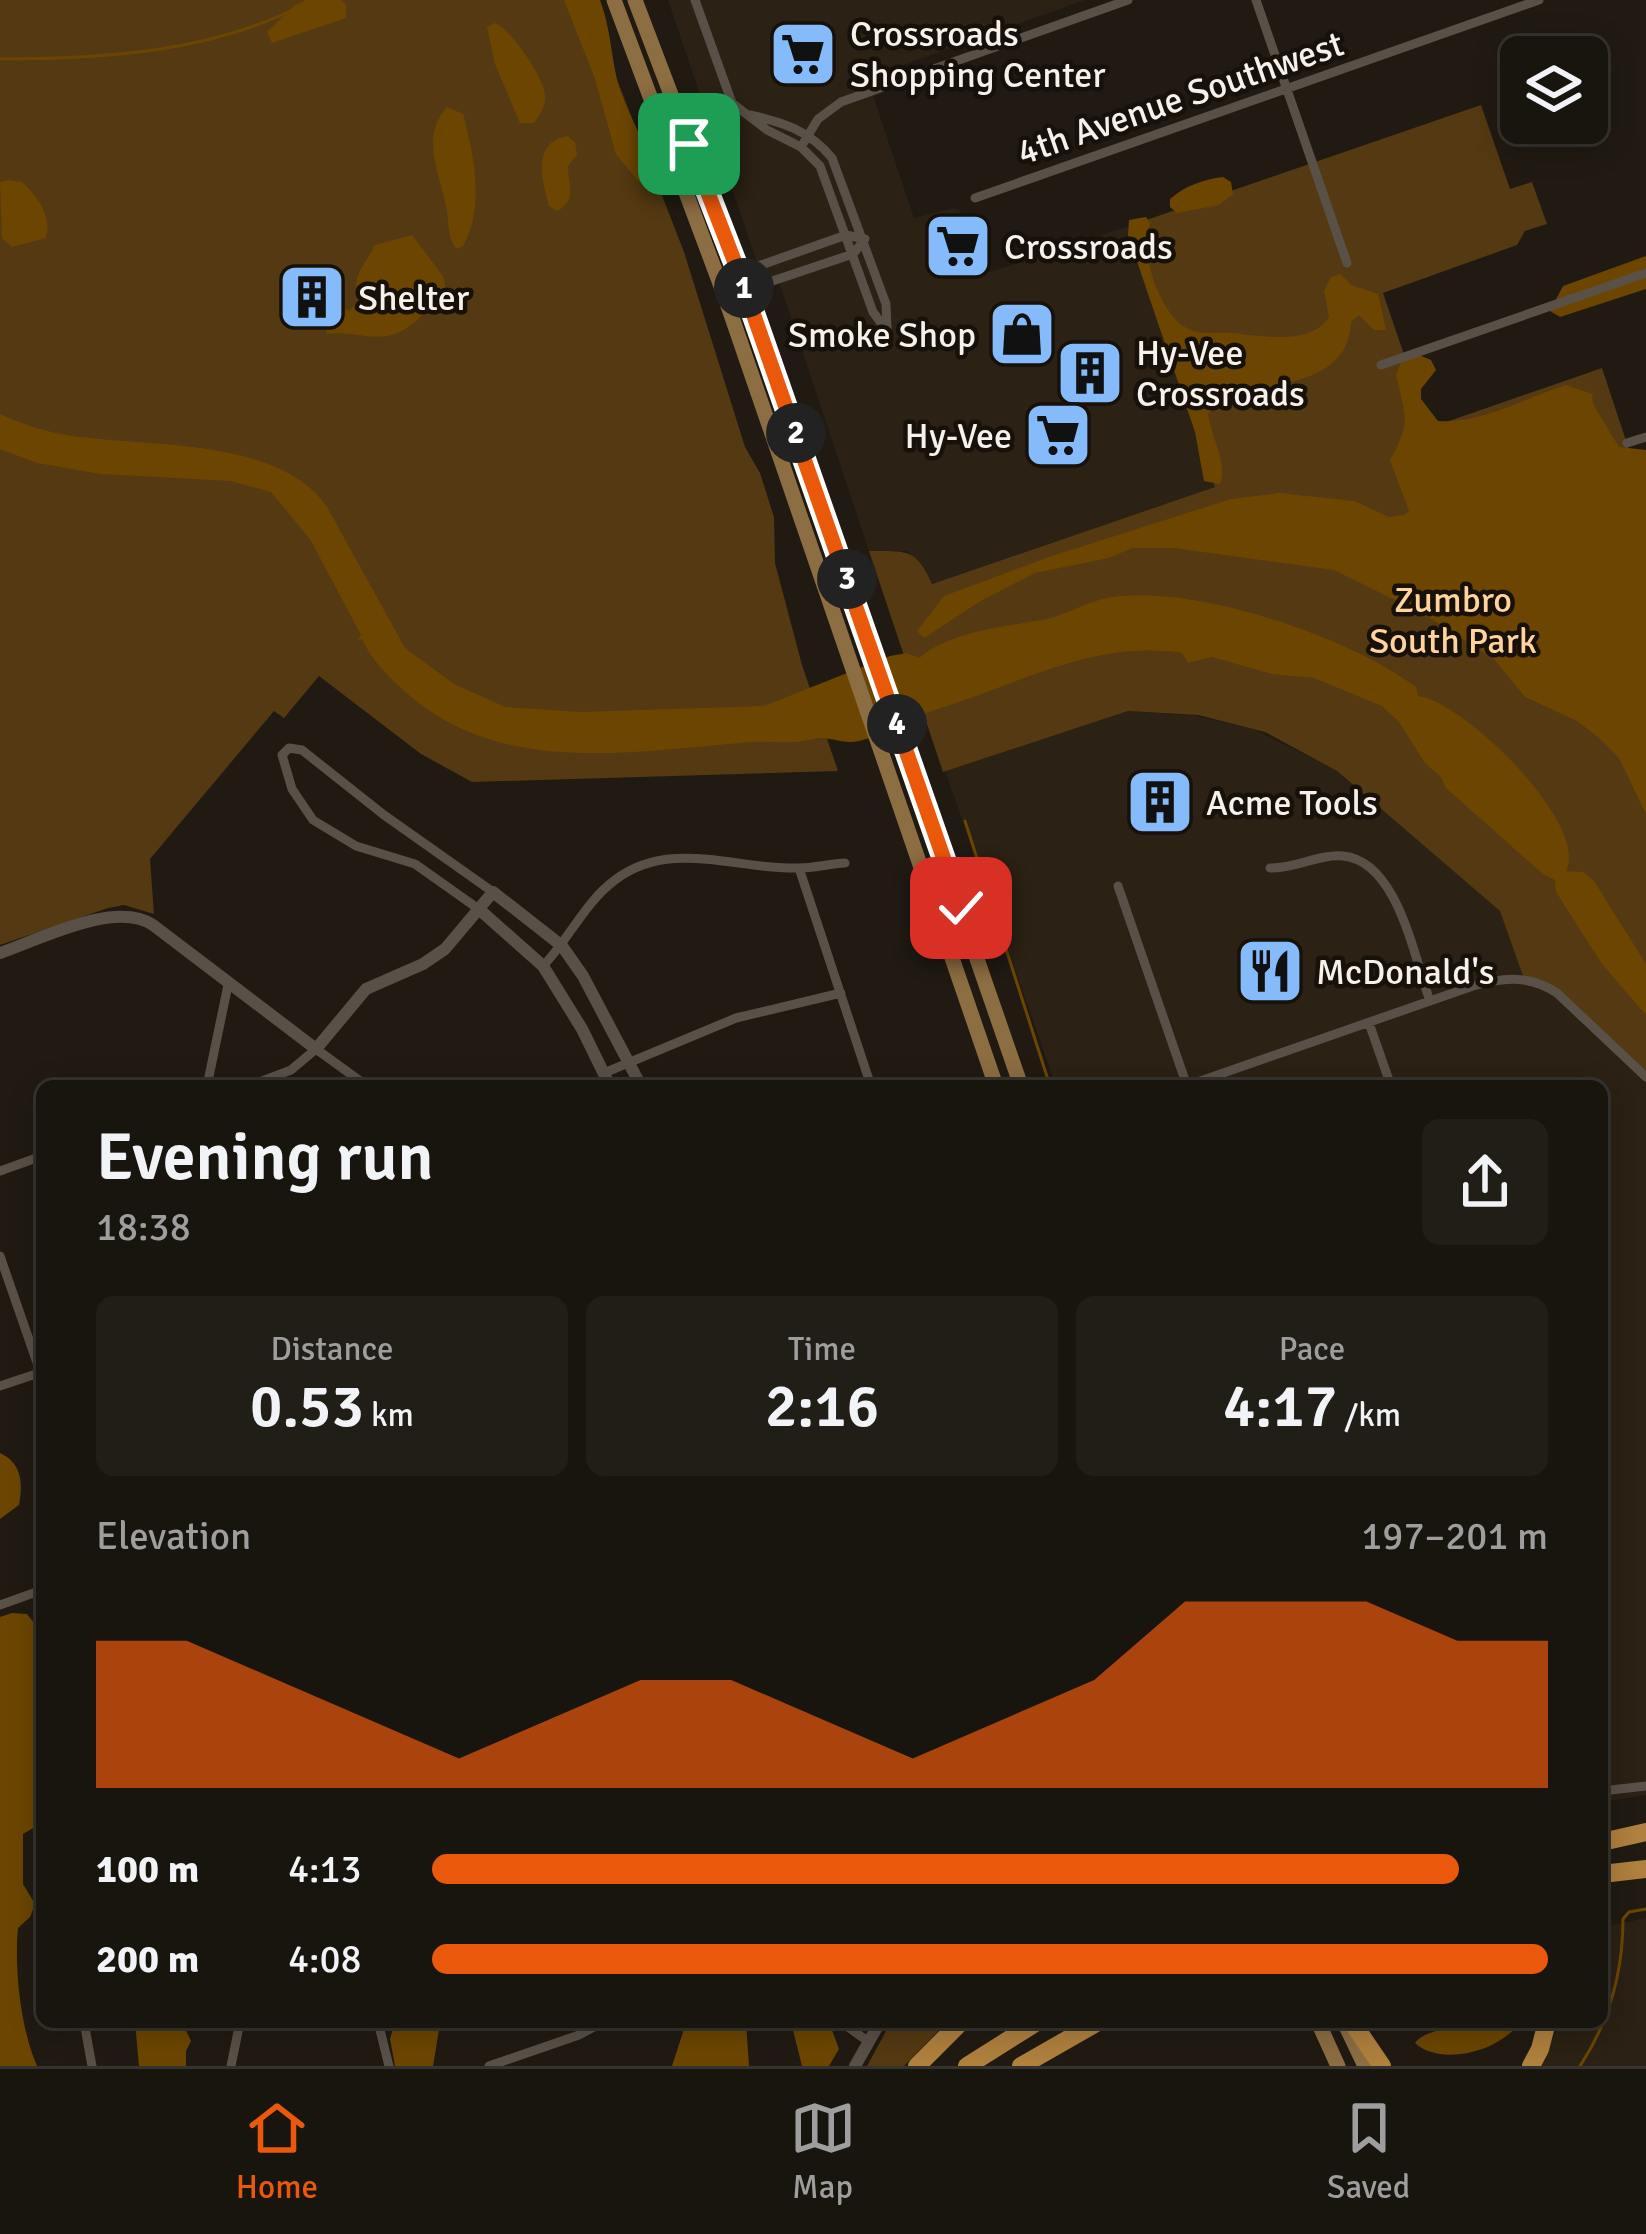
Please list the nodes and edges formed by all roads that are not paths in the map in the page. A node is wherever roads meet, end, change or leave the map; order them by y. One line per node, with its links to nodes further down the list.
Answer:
1 (614, 0): 18 (main road)
2 (635, 0): 17 (main road)
3 (695, 0): 8 (street)
4 (1128, 0): 9 (street)
5 (1256, 0): 7 (street)
6 (1539, 0): 7 (street, 4th Avenue Southwest)
7 (1286, 89): 11 (street, 4th Avenue Southwest); 15 (street)
8 (750, 115): 9 (street); 10 (street)
9 (808, 135): 10 (street); 13 (street)
10 (801, 147): 12 (street)
11 (975, 197)
12 (847, 235): 13 (street); 14 (street); 17 (street)
13 (865, 239): 14 (street); 14 (street)
14 (853, 254): 17 (street)
15 (1347, 263)
16 (1646, 273): 19 (street)
17 (742, 281): 18 (street); 18 (street); 34 (main road)
18 (722, 288): 45 (main road)
19 (1381, 365)
20 (1646, 437): 21 (street)
21 (1627, 443)
22 (845, 862): 23 (street)
23 (799, 868): 28 (street); 32 (street)
24 (1270, 868): 33 (street)
25 (1118, 886): 48 (street)
26 (493, 892): 27 (street); 27 (street); 28 (street)
27 (480, 910): 30 (street); 36 (street)
28 (562, 946): 30 (street); 37 (street)
29 (0, 953): 31 (street)
30 (543, 966): 42 (street)
31 (228, 985): 36 (street); 39 (street)
32 (841, 993): 37 (street); 44 (street)
33 (1430, 1001): 35 (street); 38 (street)
34 (997, 1012): 46 (main road); 47 (main road)
35 (1369, 1022): 49 (street); 50 (street)
36 (316, 1049): 40 (street); 41 (street)
37 (630, 1062): 42 (street); 43 (street)
38 (1646, 1077)
39 (208, 1080)
40 (265, 1080)
41 (359, 1080)
42 (607, 1080)
43 (638, 1080)
44 (869, 1080)
45 (995, 1080)
46 (1019, 1080)
47 (1030, 1080)
48 (1184, 1080)
49 (1203, 1080)
50 (1389, 1080)
51 (36, 1158): 52 (street)
52 (0, 1171)
53 (0, 1256): 54 (street)
54 (36, 1357)
55 (36, 1376): 56 (street)
56 (0, 1386)
57 (36, 1592): 58 (street)
58 (0, 1605)
59 (1646, 1786): 60 (street)
60 (1608, 1789)
61 (1646, 1836): 62 (highway)
62 (1608, 1843)
63 (1646, 1869): 64 (highway)
64 (1608, 1873)
65 (85, 2028): 79 (street)
66 (240, 2028): 80 (street)
67 (380, 2028): 81 (street)
68 (592, 2028): 82 (street)
69 (849, 2028): 78 (street)
70 (877, 2028): 78 (street)
71 (955, 2028): 84 (highway)
72 (1028, 2028): 85 (highway)
73 (1088, 2028): 86 (highway)
74 (1321, 2028): 87 (main road)
75 (1350, 2028): 88 (main road)
76 (1353, 2028): 89 (highway)
77 (1545, 2028): 90 (highway)
78 (869, 2042): 83 (street)
79 (92, 2066)
80 (231, 2066)
81 (389, 2066)
82 (489, 2066)
83 (855, 2066)
84 (916, 2066)
85 (968, 2066)
86 (1021, 2066)
87 (1338, 2066)
88 (1365, 2066)
89 (1382, 2066)
90 (1531, 2066)

